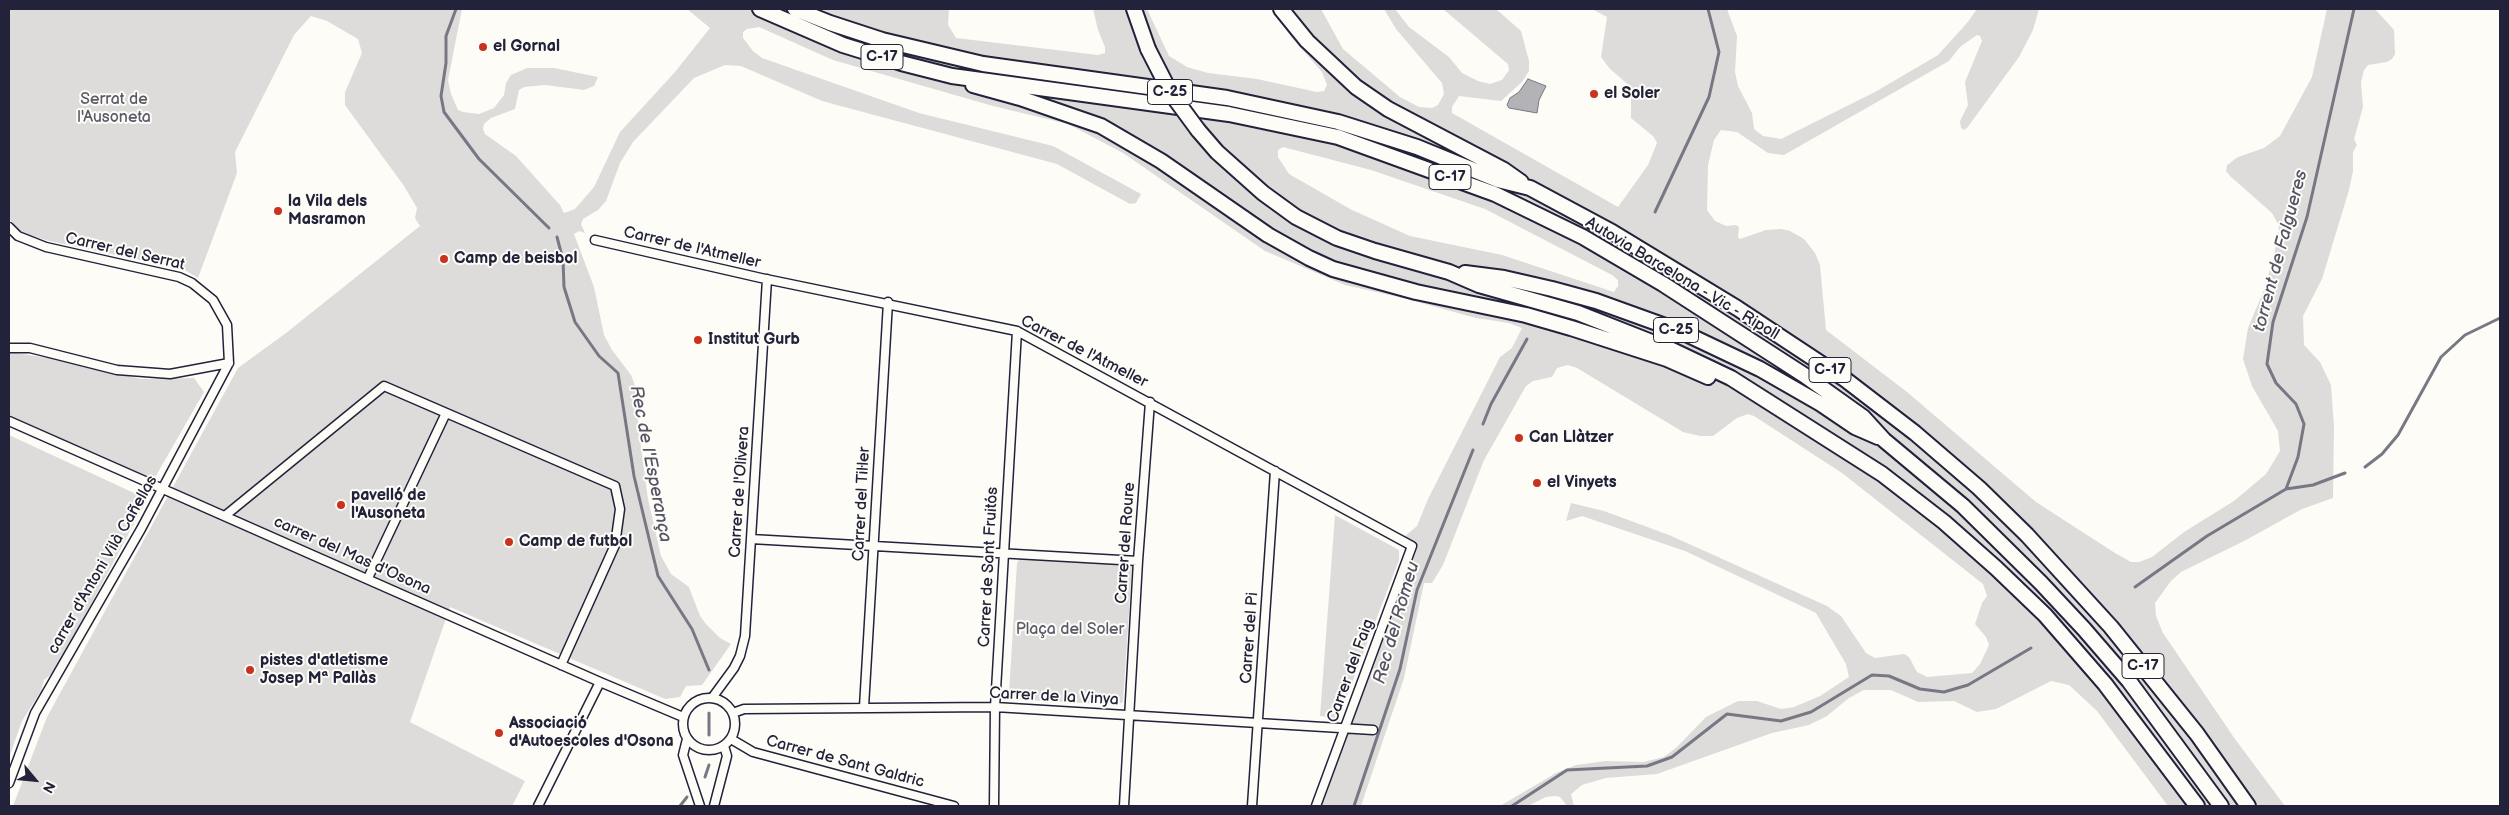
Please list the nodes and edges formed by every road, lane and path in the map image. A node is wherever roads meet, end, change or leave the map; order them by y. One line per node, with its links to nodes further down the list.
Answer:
1 (760, 9): 5 (highway, Autovia Barcelona - Vic - Ripoll / C-17)
2 (795, 9): 6 (highway, Autovia Barcelona - Vic - Ripoll / C-17)
3 (1134, 9): 9 (highway, C-25, bridge)
4 (1280, 9): 6 (highway)
5 (952, 76): 16 (highway); 19 (highway, Autovia Barcelona - Vic - Ripoll / C-17)
6 (1530, 188): 54 (highway, Autovia Barcelona - Vic - Ripoll / C-17)
7 (9, 227): 14 (street, Carrer del Serrat)
8 (596, 240): 10 (street, Carrer de l'Atmeller)
9 (1449, 272): 16 (highway); 19 (highway, C-25)
10 (767, 279): 11 (street, Carrer de l'Atmeller); 23 (street, Carrer de l'Olivera)
11 (888, 302): 12 (street, Carrer de l'Atmeller); 24 (street, Carrer del Til·ler)
12 (1017, 330): 15 (street, Carrer de l'Atmeller); 26 (street, Carrer de Sant Fruitós)
13 (9, 348): 14 (street)
14 (229, 363): 21 (street, carrer d'Antoni Vilà Cañellas)
15 (1150, 402): 20 (street, Carrer de l'Atmeller); 27 (street, Carrer del Roure)
16 (1777, 407): 52 (highway)
17 (446, 413): 22 (street); 28 (street); 29 (street)
18 (9, 421): 21 (street, carrer del Mas d'Osona)
19 (1884, 440): 53 (highway, Autovia Barcelona - Vic - Ripoll / C-17)
20 (1275, 471): 25 (street, Carrer de l'Atmeller); 37 (street, Carrer del Pi)
21 (163, 488): 22 (street, carrer del Mas d'Osona); 43 (street, carrer d'Antoni Vilà Cañellas)
22 (226, 516): 28 (street, carrer del Mas d'Osona)
23 (751, 539): 24 (street); 31 (street, Carrer de l'Olivera)
24 (873, 546): 26 (street); 32 (street, Carrer del Til·ler)
25 (1412, 546): 38 (street, Carrer del Faig)
26 (1003, 554): 27 (street); 33 (street, Carrer de Sant Fruitós)
27 (1138, 561): 35 (street, Carrer del Roure)
28 (368, 578): 29 (street, carrer del Mas d'Osona)
29 (561, 665): 30 (street, carrer del Mas d'Osona)
30 (600, 682): 36 (street, carrer del Mas d'Osona); 44 (street)
31 (712, 698): 34 (street); 36 (street)
32 (864, 707): 33 (street, Carrer de la Vinya); 34 (street, Carrer de la Vinya)
33 (995, 707): 35 (street, Carrer de la Vinya); 48 (street, Carrer de Sant Fruitós)
34 (733, 713): 41 (street)
35 (1129, 715): 37 (street, Carrer de la Vinya); 49 (street, Carrer del Roure)
36 (684, 717): 40 (street)
37 (1258, 722): 38 (street, Carrer de la Vinya); 50 (street, Carrer del Pi)
38 (1345, 726): 39 (street, Carrer de la Vinya); 51 (street, Carrer del Faig)
39 (1373, 730)
40 (687, 739): 42 (street); 45 (street)
41 (731, 739): 42 (street); 47 (street, Carrer de Sant Galdric)
42 (724, 746): 46 (street)
43 (9, 783)
44 (538, 806)
45 (700, 806)
46 (714, 806)
47 (954, 806)
48 (994, 806)
49 (1124, 806)
50 (1252, 806)
51 (1316, 806)
52 (2197, 806)
53 (2221, 806)
54 (2248, 806)

